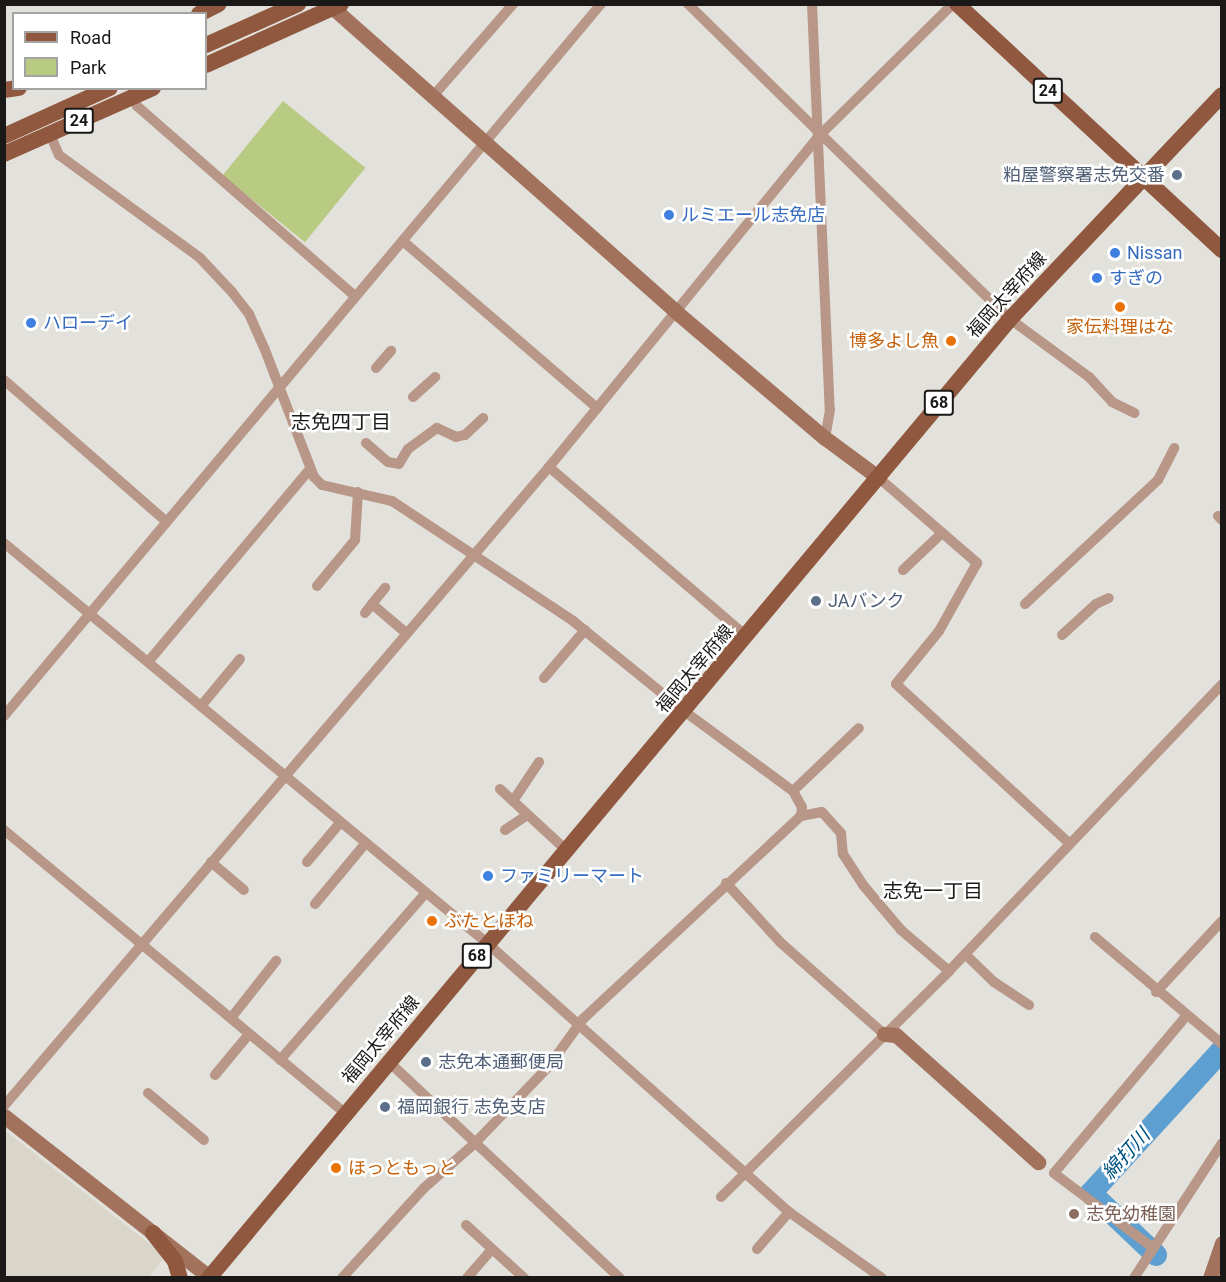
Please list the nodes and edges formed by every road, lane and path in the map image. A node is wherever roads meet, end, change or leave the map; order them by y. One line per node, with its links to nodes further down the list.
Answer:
1 (219, 4): 9 (main road)
2 (298, 4): 10 (main road)
3 (513, 4): 14 (street)
4 (601, 4): 20 (street)
5 (688, 4): 18 (street)
6 (812, 4): 18 (street)
7 (955, 4): 18 (street); 22 (main road, 24)
8 (333, 6): 11 (main road); 14 (street)
9 (203, 12)
10 (207, 45)
11 (207, 65)
12 (106, 90): 19 (main road, 24)
13 (149, 90): 16 (main road, 24)
14 (434, 95): 20 (street)
15 (1221, 95): 22 (main road, 福岡太宰府線 / 68)
16 (133, 97): 17 (main road, 24); 25 (street)
17 (50, 134): 21 (main road, 24); 32 (street)
18 (821, 134): 26 (street); 27 (street); 37 (street)
19 (4, 136)
20 (488, 141): 23 (street); 26 (street)
21 (4, 154)
22 (1140, 177): 24 (main road, 24); 27 (main road, 福岡太宰府線 / 68)
23 (404, 242): 25 (street); 34 (street)
24 (1221, 250)
25 (355, 296): 32 (street)
26 (675, 311): 34 (street); 37 (street)
27 (1010, 319): 35 (street); 42 (main road, 福岡太宰府線 / 68)
28 (391, 351): 29 (street)
29 (376, 368)
30 (435, 377): 33 (street)
31 (4, 380): 44 (street)
32 (279, 387): 41 (street); 44 (street)
33 (413, 397)
34 (597, 408): 40 (street)
35 (1135, 413)
36 (483, 418): 38 (street)
37 (825, 438): 42 (street)
38 (366, 443)
39 (1174, 448): 52 (street)
40 (549, 467): 47 (street); 57 (street)
41 (310, 469): 43 (street); 59 (street)
42 (879, 478): 45 (street); 57 (main road, 福岡太宰府線 / 68)
43 (358, 492): 47 (street); 49 (street)
44 (167, 522): 53 (street)
45 (942, 533): 48 (street); 76 (street)
46 (4, 543): 53 (street)
47 (472, 553): 54 (street); 55 (street)
48 (903, 570)
49 (317, 586)
50 (385, 588): 55 (street)
51 (1109, 598): 56 (street)
52 (1025, 604)
53 (91, 614): 59 (street); 64 (street)
54 (585, 630): 60 (street); 63 (street)
55 (405, 632): 67 (street)
56 (1062, 635)
57 (747, 637): 63 (main road, 福岡太宰府線 / 68)
58 (240, 659): 62 (street)
59 (148, 662): 62 (street)
60 (544, 678)
61 (1221, 684): 76 (street)
62 (201, 706): 67 (street)
63 (684, 711): 69 (street); 78 (main road, 福岡太宰府線 / 68)
64 (4, 716)
65 (859, 728): 69 (street)
66 (539, 762): 70 (street)
67 (283, 775): 73 (street); 79 (street)
68 (500, 789): 70 (street)
69 (793, 791): 72 (street)
70 (513, 801): 71 (street)
71 (527, 815): 75 (street); 78 (street)
72 (801, 816): 81 (street); 91 (street)
73 (340, 823): 77 (street); 80 (street)
74 (4, 830): 88 (street)
75 (505, 830)
76 (1068, 842): 89 (street)
77 (365, 844): 83 (street); 84 (street)
78 (566, 850): 87 (main road, 福岡太宰府線 / 68)
79 (211, 862): 82 (street); 88 (street)
80 (307, 862)
81 (726, 883): 96 (street); 98 (street)
82 (244, 890)
83 (424, 895): 87 (street); 100 (street)
84 (315, 904)
85 (1221, 921): 92 (street)
86 (1095, 938): 92 (street)
87 (487, 944): 96 (street); 101 (main road, 福岡太宰府線 / 68)
88 (141, 945): 95 (street); 104 (street)
89 (965, 954): 91 (street); 93 (street)
90 (276, 961): 95 (street)
91 (949, 971): 98 (street)
92 (1156, 992): 94 (street)
93 (1029, 1005)
94 (1186, 1016): 99 (street); 117 (street)
95 (231, 1018): 97 (street)
96 (578, 1028): 109 (street); 111 (street)
97 (249, 1034): 100 (street); 102 (street)
98 (884, 1034): 110 (street); 111 (street)
99 (1221, 1044)
100 (280, 1060): 105 (street)
101 (389, 1062): 105 (main road, 福岡太宰府線 / 68); 109 (street)
102 (215, 1076)
103 (148, 1093): 107 (street)
104 (4, 1106)
105 (346, 1113): 120 (main road, 福岡太宰府線 / 68)
106 (4, 1116): 115 (street)
107 (204, 1140)
108 (1221, 1143): 117 (street)
109 (474, 1144): 122 (street); 125 (street)
110 (1038, 1162)
111 (744, 1172): 112 (street); 113 (street)
112 (721, 1197)
113 (789, 1212): 119 (street); 126 (street)
114 (466, 1225): 118 (street)
115 (153, 1233): 120 (street); 121 (main road)
116 (1221, 1243): 128 (street)
117 (1153, 1248): 127 (street)
118 (492, 1249): 123 (street); 124 (street)
119 (757, 1249)
120 (209, 1277)
121 (180, 1278)
122 (342, 1278)
123 (467, 1278)
124 (524, 1278)
125 (620, 1278)
126 (882, 1278)
127 (1134, 1278)
128 (1210, 1278)

